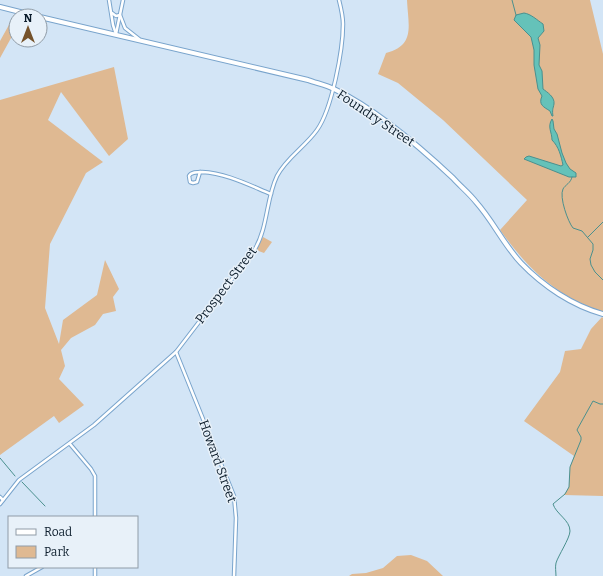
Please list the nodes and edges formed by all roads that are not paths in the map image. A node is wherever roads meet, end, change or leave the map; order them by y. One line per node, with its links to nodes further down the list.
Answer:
1 (109, 0): 4 (street)
2 (123, 0): 5 (street)
3 (339, 0): 9 (street, Prospect Street)
4 (112, 13): 5 (street); 7 (street)
5 (120, 15): 7 (street); 8 (street)
6 (48, 19): 7 (main road, Foundry Street)
7 (116, 35): 8 (main road, Foundry Street)
8 (141, 41): 9 (main road, Foundry Street)
9 (333, 88): 11 (street, Prospect Street); 12 (main road, Foundry Street)
10 (200, 172): 10 (street); 11 (street)
11 (271, 194): 13 (street, Prospect Street)
12 (603, 314)
13 (176, 352): 14 (street, Prospect Street); 21 (street, Howard Street)
14 (70, 444): 16 (street, Prospect Street); 18 (street)
15 (0, 497): 16 (street)
16 (3, 500): 17 (street, Prospect Street)
17 (0, 504)
18 (96, 516)
19 (40, 568): 20 (street)
20 (27, 576)
21 (234, 576)

